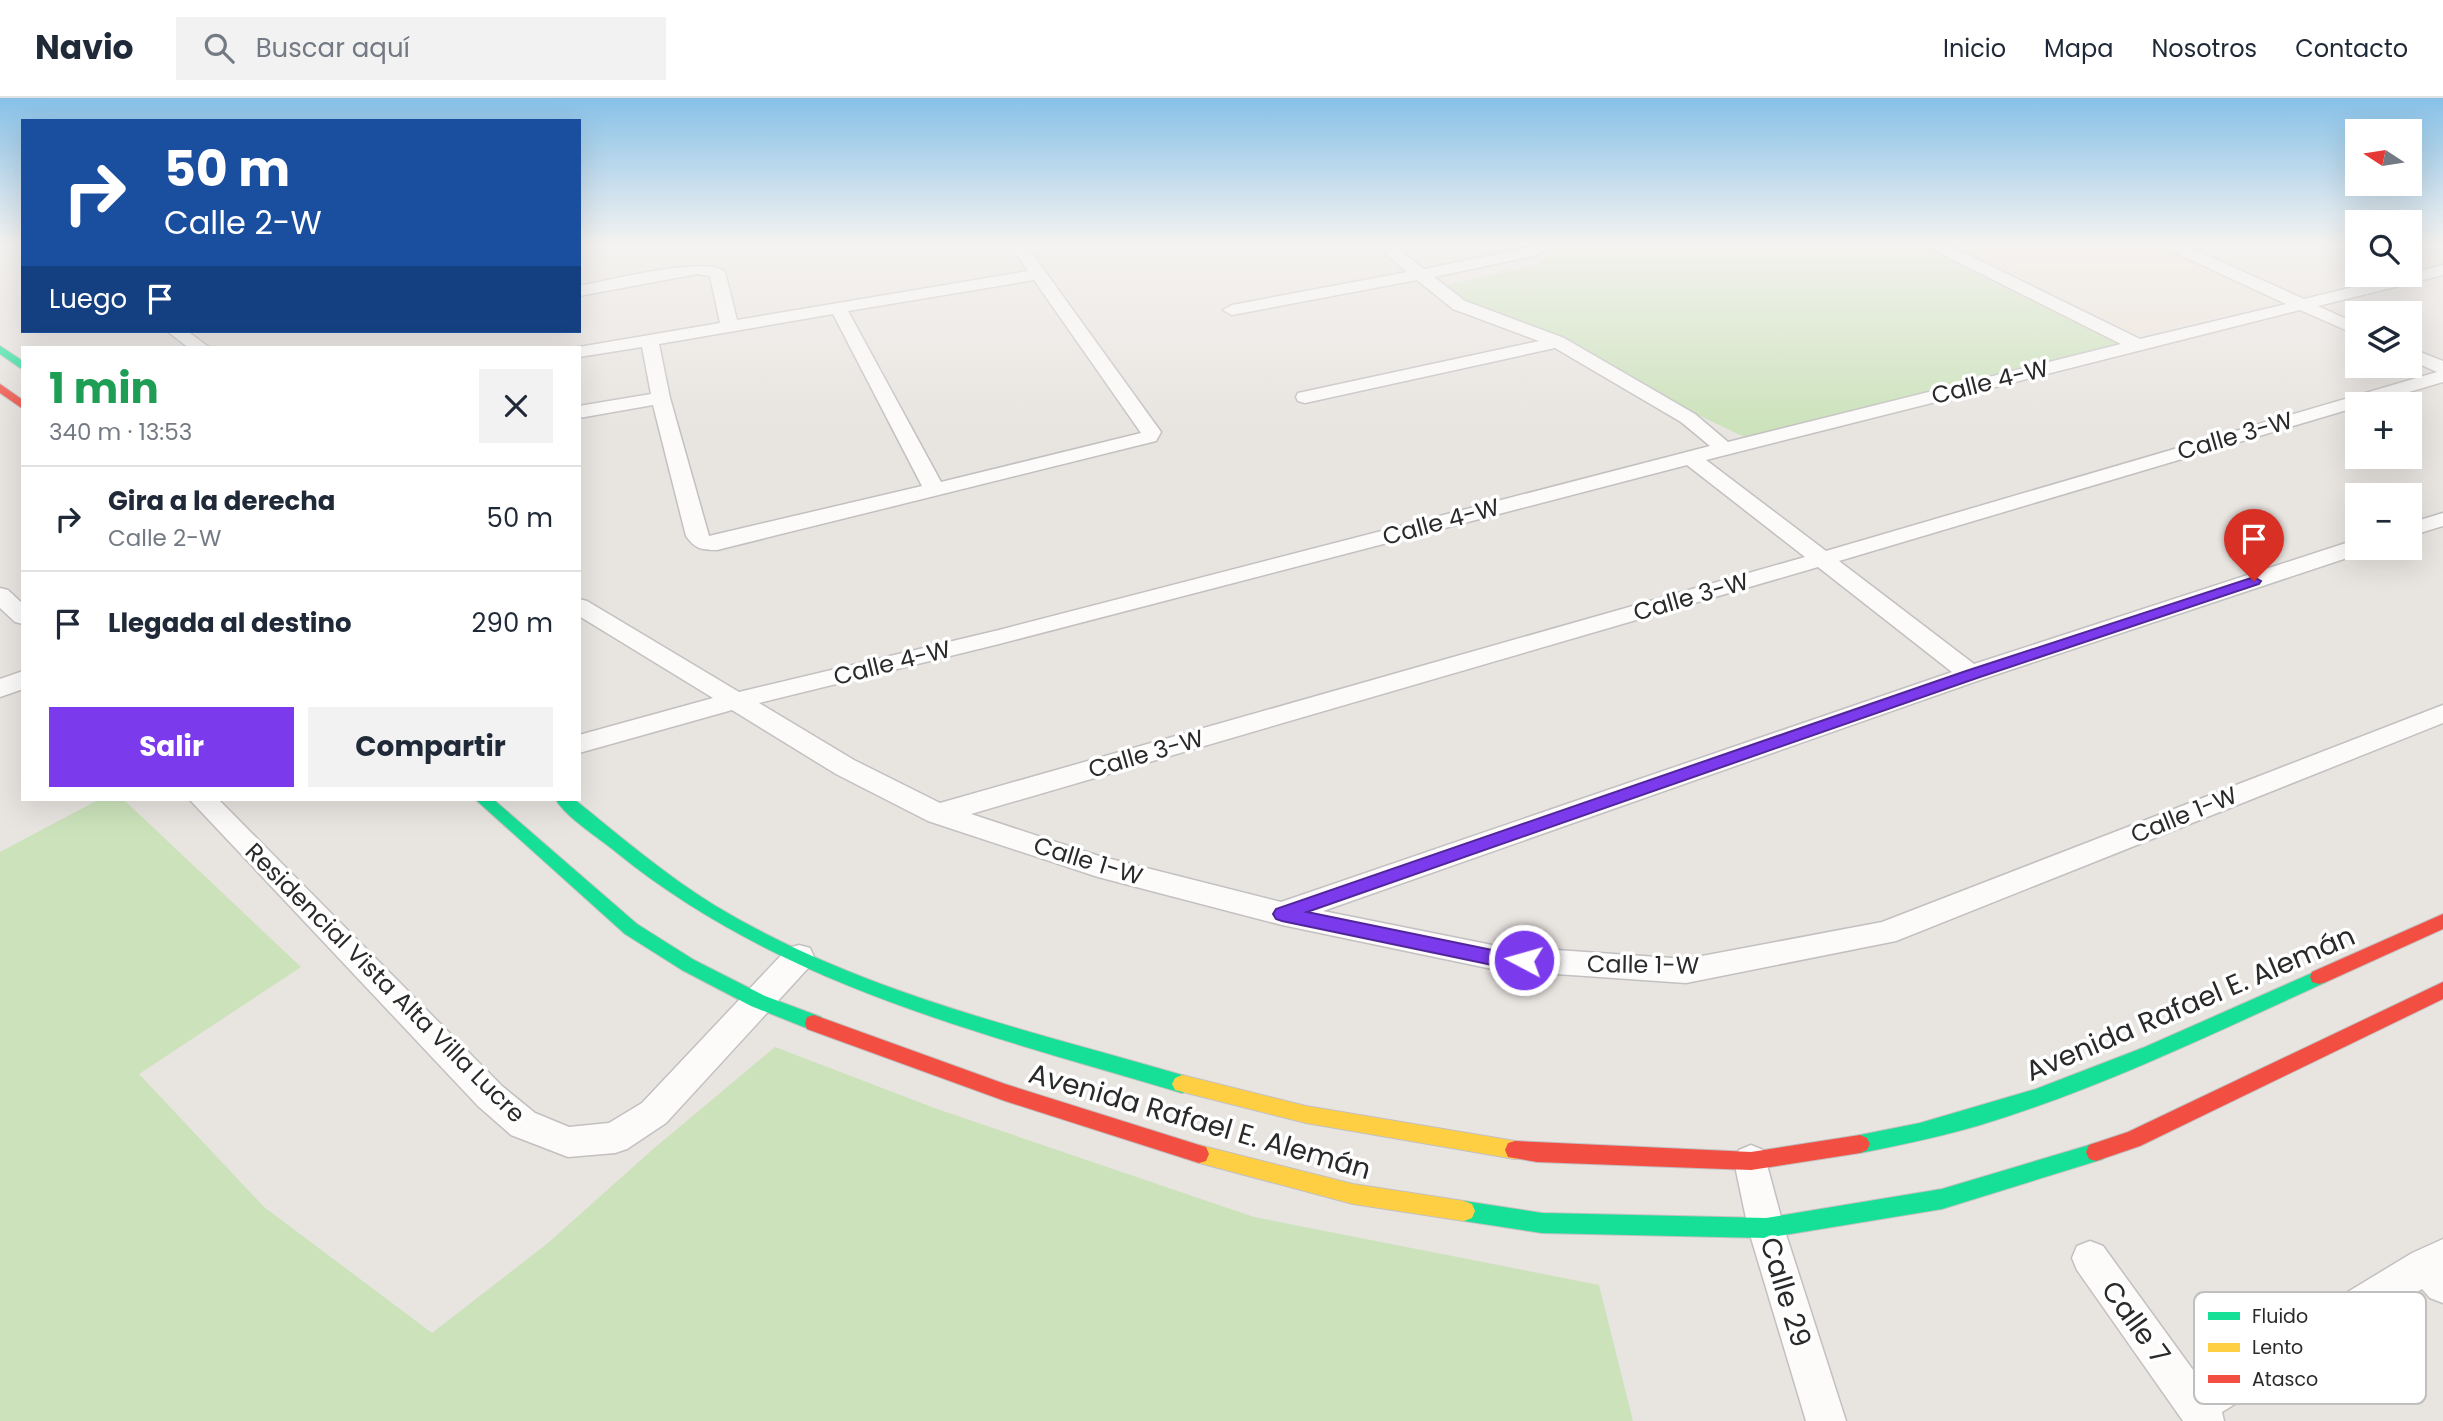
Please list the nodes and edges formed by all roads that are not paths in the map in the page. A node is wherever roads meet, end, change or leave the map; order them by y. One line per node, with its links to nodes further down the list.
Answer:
1 (725, 307): 12 (street)
2 (845, 307): 9 (street)
3 (1061, 307): 33 (street)
4 (1250, 307): 10 (street)
5 (1464, 307): 15 (street)
6 (2060, 307): 16 (street)
7 (2301, 307): 16 (street, Calle 4-W)
8 (2306, 307): 11 (street)
9 (838, 308): 12 (street); 33 (street)
10 (1232, 310)
11 (2345, 325)
12 (730, 326): 14 (street)
13 (179, 333): 17 (street)
14 (649, 340): 19 (street); 26 (street)
15 (1558, 342): 25 (street); 29 (street)
16 (2137, 345): 30 (street, Calle 4-W)
17 (198, 346)
18 (0, 349): 21 (main road)
19 (581, 352)
20 (2422, 358): 22 (street)
21 (21, 365)
22 (2443, 368)
23 (2443, 376): 37 (street, Calle 3-W)
24 (0, 387): 27 (main road)
25 (1305, 397)
26 (660, 398): 28 (street); 33 (street)
27 (21, 404)
28 (581, 412)
29 (1688, 418): 30 (street); 31 (street)
30 (1748, 443): 31 (street, Calle 4-W)
31 (1726, 449): 32 (street, Calle 4-W)
32 (1691, 458): 37 (street); 44 (street, Calle 4-W)
33 (934, 489)
34 (2443, 519): 35 (street)
35 (2422, 526)
36 (2345, 551): 41 (street)
37 (1822, 559): 41 (street); 50 (street, Calle 3-W)
38 (0, 595): 40 (street)
39 (581, 607): 44 (street, Calle 1-W)
40 (21, 615)
41 (1971, 674): 51 (street)
42 (21, 680): 43 (street)
43 (0, 689)
44 (734, 701): 46 (street, Calle 4-W); 50 (street, Calle 1-W)
45 (2443, 713): 51 (street, Calle 1-W)
46 (581, 743)
47 (204, 801): 55 (street, Residencial Vista Alta Villa Lucre)
48 (485, 801): 55 (main road, Avenida Rafael E. Alemán)
49 (565, 801): 53 (main road, Avenida Rafael E. Alemán)
50 (938, 814): 51 (street, Calle 1-W)
51 (1282, 914)
52 (2443, 921): 56 (main road, Avenida Rafael E. Alemán)
53 (799, 957): 55 (street, Residencial Vista Alta Villa Lucre); 56 (main road, Avenida Rafael E. Alemán)
54 (2443, 990): 57 (main road, Avenida Rafael E. Alemán)
55 (758, 1001): 57 (main road, Avenida Rafael E. Alemán)
56 (1751, 1161): 57 (street, Calle 29)
57 (1766, 1228): 63 (street, Calle 29)
58 (2090, 1258): 62 (street, Calle 7)
59 (2437, 1269): 60 (street)
60 (2400, 1292)
61 (2217, 1404): 62 (street)
62 (2201, 1414)
63 (1826, 1421)

